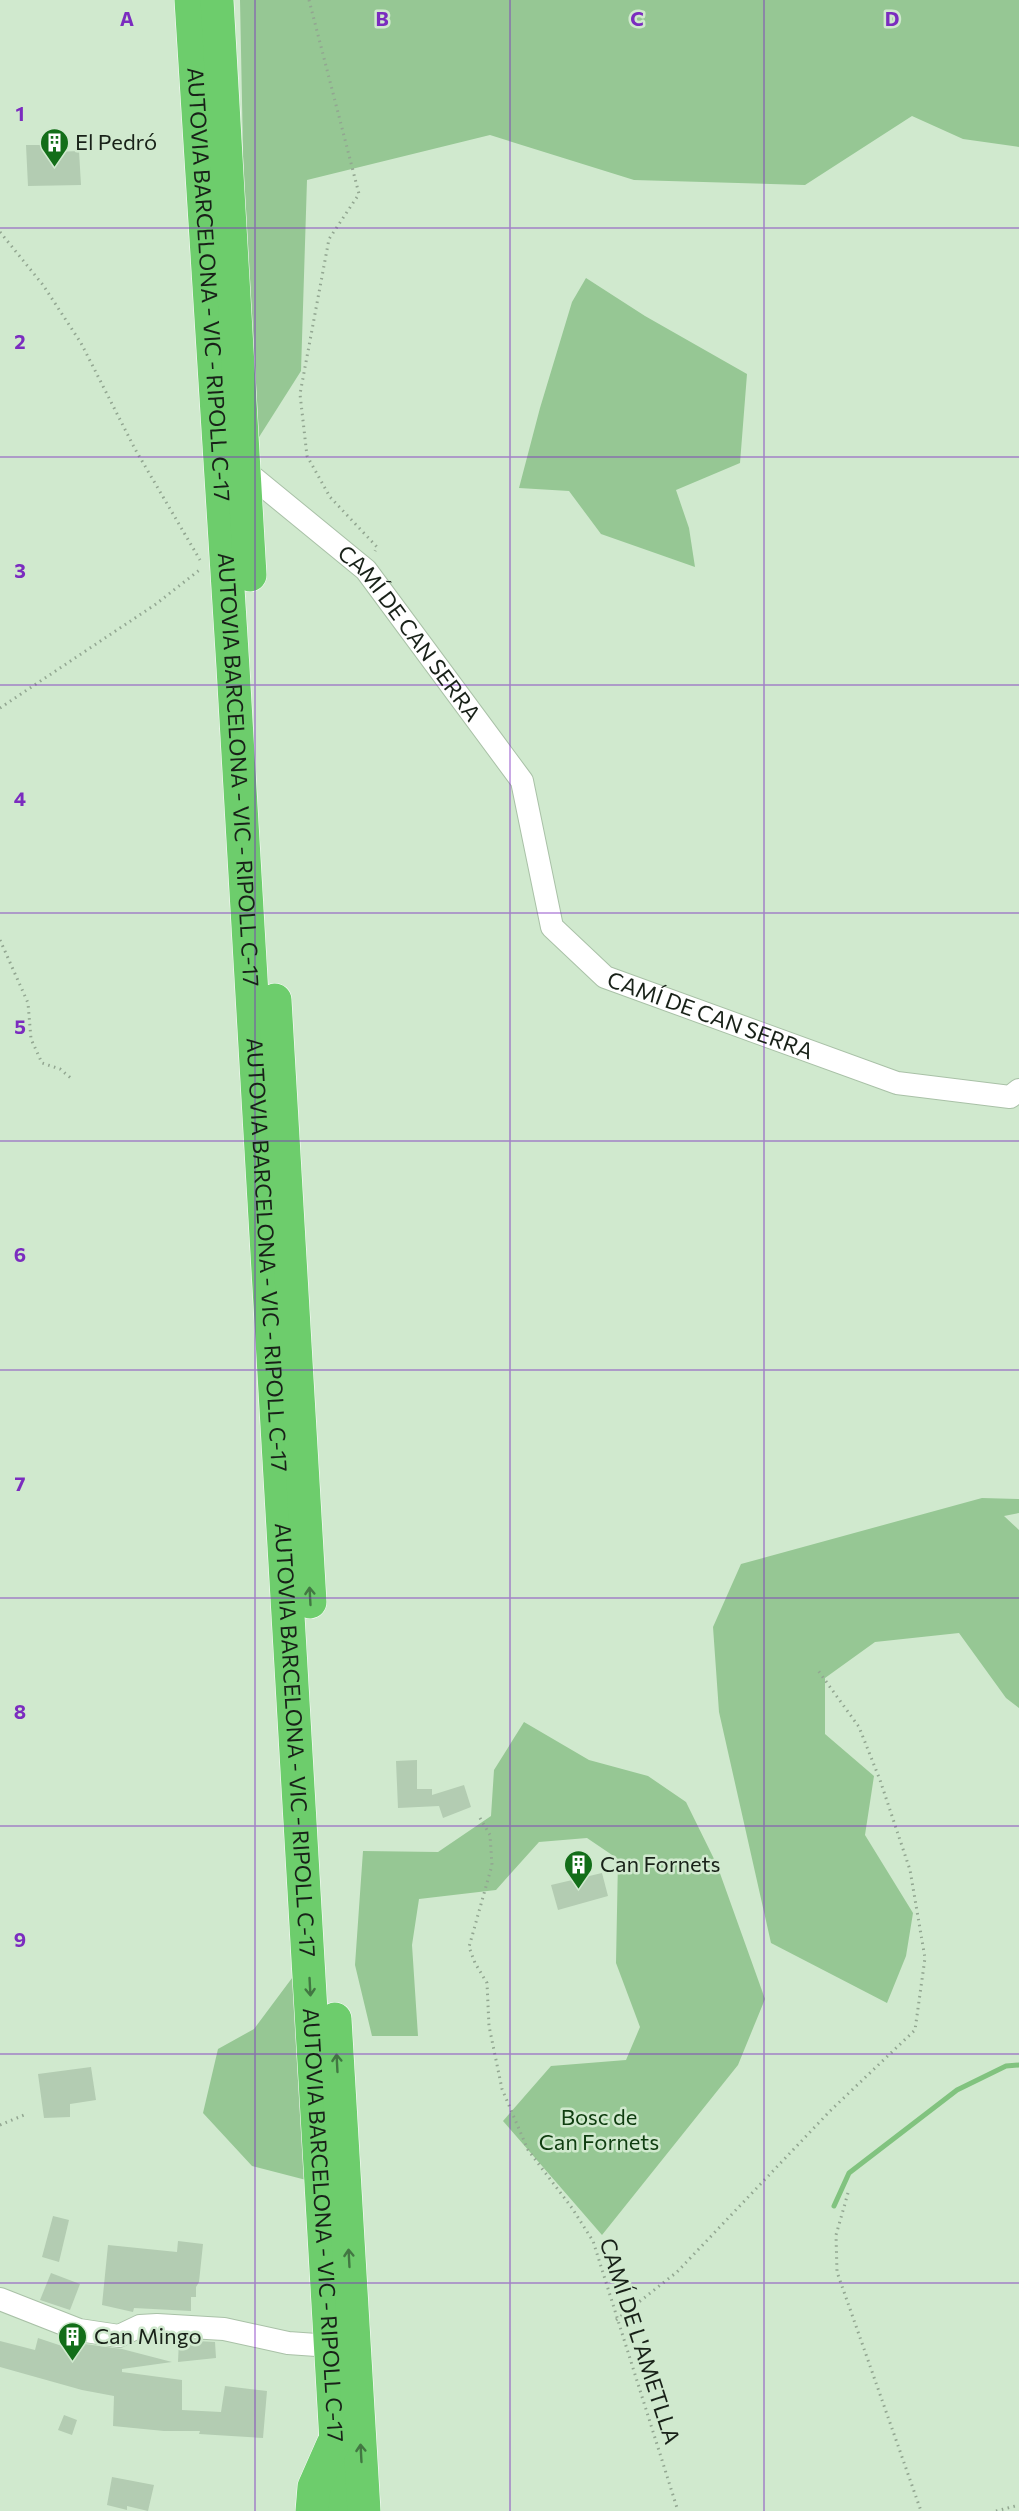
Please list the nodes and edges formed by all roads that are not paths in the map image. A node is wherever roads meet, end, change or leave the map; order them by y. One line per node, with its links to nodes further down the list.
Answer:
1 (176, 0): 3 (highway)
2 (211, 1): 3 (highway, AUTOVIA BARCELONA - VIC - RIPOLL C-17); 4 (highway, AUTOVIA BARCELONA - VIC - RIPOLL C-17)
3 (198, 108): 7 (highway, AUTOVIA BARCELONA - VIC - RIPOLL C-17, one-way to 7)
4 (244, 470): 5 (street, CAMÍ DE CAN SERRA); 11 (highway, AUTOVIA BARCELONA - VIC - RIPOLL C-17, one-way to 4)
5 (1019, 1090)
6 (0, 2299): 7 (street)
7 (330, 2346): 8 (highway, AUTOVIA BARCELONA - VIC - RIPOLL C-17)
8 (336, 2436): 9 (highway); 10 (highway, AUTOVIA BARCELONA - VIC - RIPOLL C-17)
9 (312, 2511)
10 (340, 2511)
11 (364, 2511)

